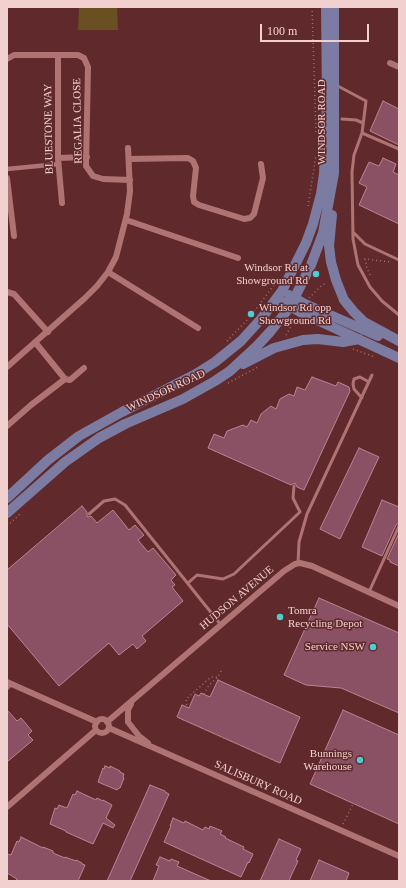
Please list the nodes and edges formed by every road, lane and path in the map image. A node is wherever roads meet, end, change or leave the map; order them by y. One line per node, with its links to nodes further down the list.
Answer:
1 (312, 7): 12 (path)
2 (326, 7): 37 (main road, WINDSOR ROAD)
3 (334, 7): 8 (main road, WINDSOR ROAD)
4 (58, 55): 5 (street, REGALIA CLOSE); 16 (street, REGALIA CLOSE); 18 (street, BLUESTONE WAY)
5 (7, 59)
6 (390, 63): 7 (street)
7 (399, 67)
8 (334, 85): 10 (lane); 21 (main road, WINDSOR ROAD)
9 (342, 119): 10 (lane)
10 (363, 123): 11 (lane)
11 (362, 132): 15 (lane); 27 (lane)
12 (316, 134)
13 (128, 148): 17 (street)
14 (316, 148): 25 (path)
15 (399, 149)
16 (87, 157): 18 (street); 23 (street, REGALIA CLOSE)
17 (129, 159): 19 (street); 23 (street)
18 (58, 161): 20 (street); 24 (street, BLUESTONE WAY)
19 (261, 164)
20 (7, 169)
21 (334, 173): 40 (main road, WINDSOR ROAD); 48 (main road)
22 (7, 178): 28 (street)
23 (130, 180): 26 (street)
24 (62, 203)
25 (308, 207)
26 (126, 220): 29 (street); 32 (street)
27 (353, 232): 30 (lane); 41 (lane)
28 (14, 236)
29 (238, 258)
30 (399, 260)
31 (393, 262): 33 (path)
32 (108, 272): 43 (street); 44 (street)
33 (370, 275)
34 (278, 280): 39 (path)
35 (331, 282): 38 (path)
36 (7, 292): 44 (street)
37 (279, 295): 40 (main road); 61 (main road, WINDSOR ROAD)
38 (309, 297)
39 (265, 299)
40 (292, 303): 46 (main road); 48 (main road); 53 (main road, WINDSOR ROAD)
41 (399, 315)
42 (293, 323): 45 (path)
43 (198, 328)
44 (48, 332): 47 (street)
45 (286, 336)
46 (359, 339): 49 (main road); 53 (main road)
47 (36, 342): 51 (street); 55 (street)
48 (399, 343)
49 (399, 358)
50 (260, 366): 57 (path)
51 (7, 367)
52 (84, 368): 55 (street)
53 (230, 370): 63 (main road, WINDSOR ROAD)
54 (372, 375): 56 (lane)
55 (65, 379): 59 (street)
56 (369, 382): 58 (lane); 58 (lane)
57 (223, 386)
58 (362, 398): 67 (lane)
59 (7, 426)
60 (294, 486): 68 (lane)
61 (7, 498)
62 (25, 509): 65 (path)
63 (7, 513)
64 (89, 514): 68 (lane)
65 (7, 526)
66 (399, 526): 69 (lane)
67 (298, 564): 69 (street); 71 (street, HUDSON AVENUE)
68 (188, 583): 71 (lane)
69 (369, 592): 70 (street)
70 (398, 603)
71 (221, 625): 77 (street, HUDSON AVENUE)
72 (221, 671): 73 (path)
73 (218, 677): 76 (path); 82 (path)
74 (10, 683): 75 (lane); 78 (street)
75 (7, 689)
76 (204, 694)
77 (134, 699): 79 (street, HUDSON AVENUE); 81 (street)
78 (97, 722): 79 (street); 80 (street)
79 (108, 725): 80 (street); 81 (street, SALISBURY ROAD)
80 (96, 730): 84 (street)
81 (158, 750): 85 (street, SALISBURY ROAD)
82 (280, 763)
83 (353, 804): 85 (path)
84 (7, 807)
85 (340, 830): 86 (street, SALISBURY ROAD)
86 (399, 856)

